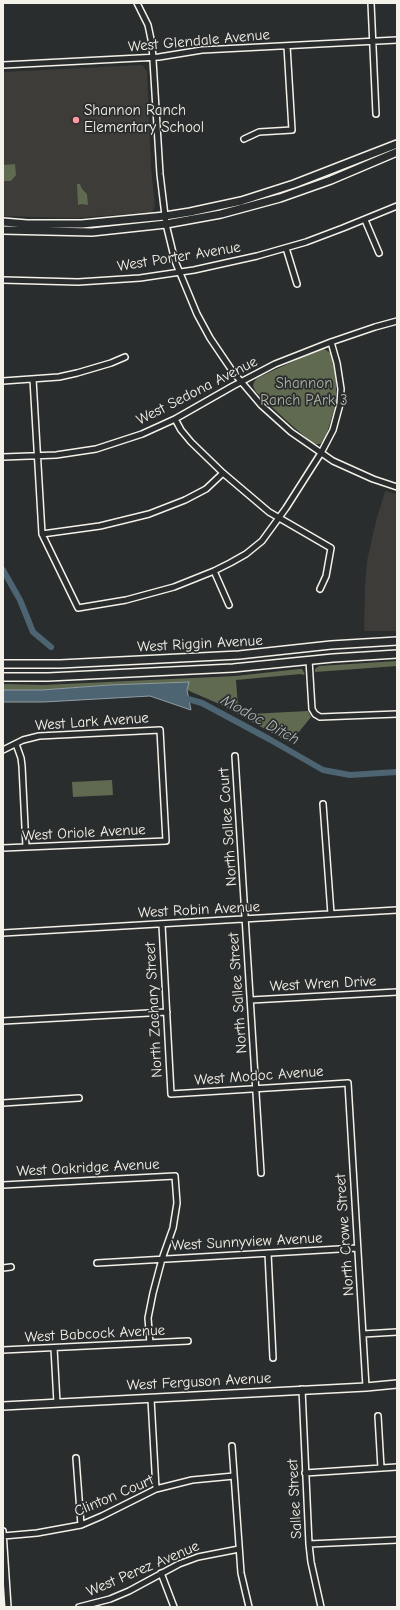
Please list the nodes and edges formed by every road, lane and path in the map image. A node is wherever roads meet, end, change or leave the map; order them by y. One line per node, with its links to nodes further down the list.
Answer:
1 (137, 3): 6 (street)
2 (371, 3): 4 (street)
3 (397, 40): 4 (street, West Glendale Avenue)
4 (373, 41): 5 (street, West Glendale Avenue); 8 (street)
5 (287, 46): 6 (street, West Glendale Avenue); 9 (street)
6 (153, 57): 7 (street, West Glendale Avenue); 13 (street)
7 (3, 65)
8 (376, 114)
9 (244, 139)
10 (397, 144): 13 (street)
11 (397, 152): 13 (street)
12 (397, 206): 14 (street, West Porter Avenue)
13 (165, 220): 15 (street); 16 (street); 19 (street)
14 (365, 220): 17 (street, West Porter Avenue); 18 (street)
15 (3, 222)
16 (3, 230)
17 (286, 248): 19 (street, West Porter Avenue); 21 (street)
18 (379, 253)
19 (179, 273): 20 (street, West Porter Avenue); 27 (street)
20 (3, 280)
21 (297, 284)
22 (397, 321): 23 (street, West Sedona Avenue)
23 (331, 342): 27 (street, West Sedona Avenue); 29 (street)
24 (125, 357): 25 (street)
25 (33, 379): 26 (street); 30 (street)
26 (3, 381)
27 (241, 382): 28 (street, West Sedona Avenue); 29 (street)
28 (175, 419): 30 (street, West Sedona Avenue); 32 (street)
29 (321, 453): 33 (street); 34 (street)
30 (38, 455): 31 (street, West Sedona Avenue); 35 (street)
31 (3, 457)
32 (223, 473): 34 (street); 35 (street)
33 (397, 486)
34 (279, 518): 36 (street); 37 (street)
35 (42, 534): 36 (street)
36 (214, 571): 38 (street)
37 (320, 589)
38 (229, 605)
39 (397, 641): 42 (street, West Riggin Avenue)
40 (397, 654): 41 (street, West Riggin Avenue)
41 (309, 660): 43 (street, West Riggin Avenue); 44 (street)
42 (3, 664)
43 (3, 677)
44 (397, 714)
45 (16, 744): 46 (street, West Lark Avenue); 49 (street, West Lark Avenue); 50 (street)
46 (3, 750)
47 (235, 756): 54 (street, North Sallee Court)
48 (323, 804): 53 (street)
49 (166, 841): 50 (street, West Oriole Avenue)
50 (26, 847): 51 (street, West Oriole Avenue)
51 (3, 848)
52 (397, 910): 53 (street, West Robin Avenue)
53 (331, 914): 54 (street, West Robin Avenue)
54 (245, 920): 55 (street, West Robin Avenue); 58 (street, North Sallee Street)
55 (162, 925): 56 (street, West Robin Avenue); 59 (street, North Zachary Street)
56 (3, 933)
57 (397, 992): 58 (street, West Wren Drive)
58 (251, 1000): 62 (street, North Sallee Street)
59 (167, 1012): 60 (street); 63 (street, North Zachary Street)
60 (3, 1021)
61 (348, 1083): 62 (street, West Modoc Avenue); 68 (street, North Crowe Street)
62 (257, 1088): 63 (street, West Modoc Avenue); 66 (street)
63 (171, 1094)
64 (79, 1098): 65 (street)
65 (3, 1103)
66 (261, 1173)
67 (3, 1185): 70 (street, West Oakridge Avenue)
68 (358, 1248): 69 (street, West Sunnyview Avenue); 75 (street, North Crowe Street)
69 (268, 1253): 70 (street, West Sunnyview Avenue); 80 (street)
70 (162, 1259): 71 (street, West Sunnyview Avenue); 77 (street)
71 (97, 1263)
72 (11, 1267): 73 (street)
73 (3, 1268)
74 (397, 1332): 75 (street)
75 (363, 1334): 82 (street, North Crowe Street)
76 (188, 1341): 77 (street, West Babcock Avenue)
77 (150, 1343): 78 (street, West Babcock Avenue)
78 (54, 1348): 79 (street, West Babcock Avenue); 85 (street)
79 (3, 1350)
80 (273, 1358)
81 (397, 1384): 82 (street, West Ferguson Avenue)
82 (366, 1387): 83 (street, West Ferguson Avenue)
83 (302, 1389): 84 (street, West Ferguson Avenue); 92 (street, Sallee Street)
84 (151, 1398): 85 (street, West Ferguson Avenue); 94 (street)
85 (57, 1402): 86 (street, West Ferguson Avenue)
86 (3, 1406)
87 (378, 1416): 91 (street)
88 (232, 1446): 93 (street)
89 (76, 1458): 95 (street)
90 (397, 1467): 91 (street)
91 (381, 1468): 92 (street)
92 (305, 1473): 99 (street, Sallee Street)
93 (234, 1476): 94 (street, Clinton Court); 100 (street)
94 (156, 1490): 95 (street, Clinton Court)
95 (81, 1525): 97 (street, Clinton Court)
96 (3, 1531): 97 (street)
97 (3, 1536): 103 (street)
98 (397, 1540): 99 (street)
99 (309, 1544): 107 (street, Sallee Street)
100 (239, 1549): 101 (street, West Perez Avenue); 106 (street)
101 (161, 1573): 102 (street, West Perez Avenue); 105 (street)
102 (90, 1606): 104 (street, West Perez Avenue)
103 (8, 1607)
104 (79, 1607)
105 (174, 1607)
106 (249, 1607)
107 (321, 1607)

